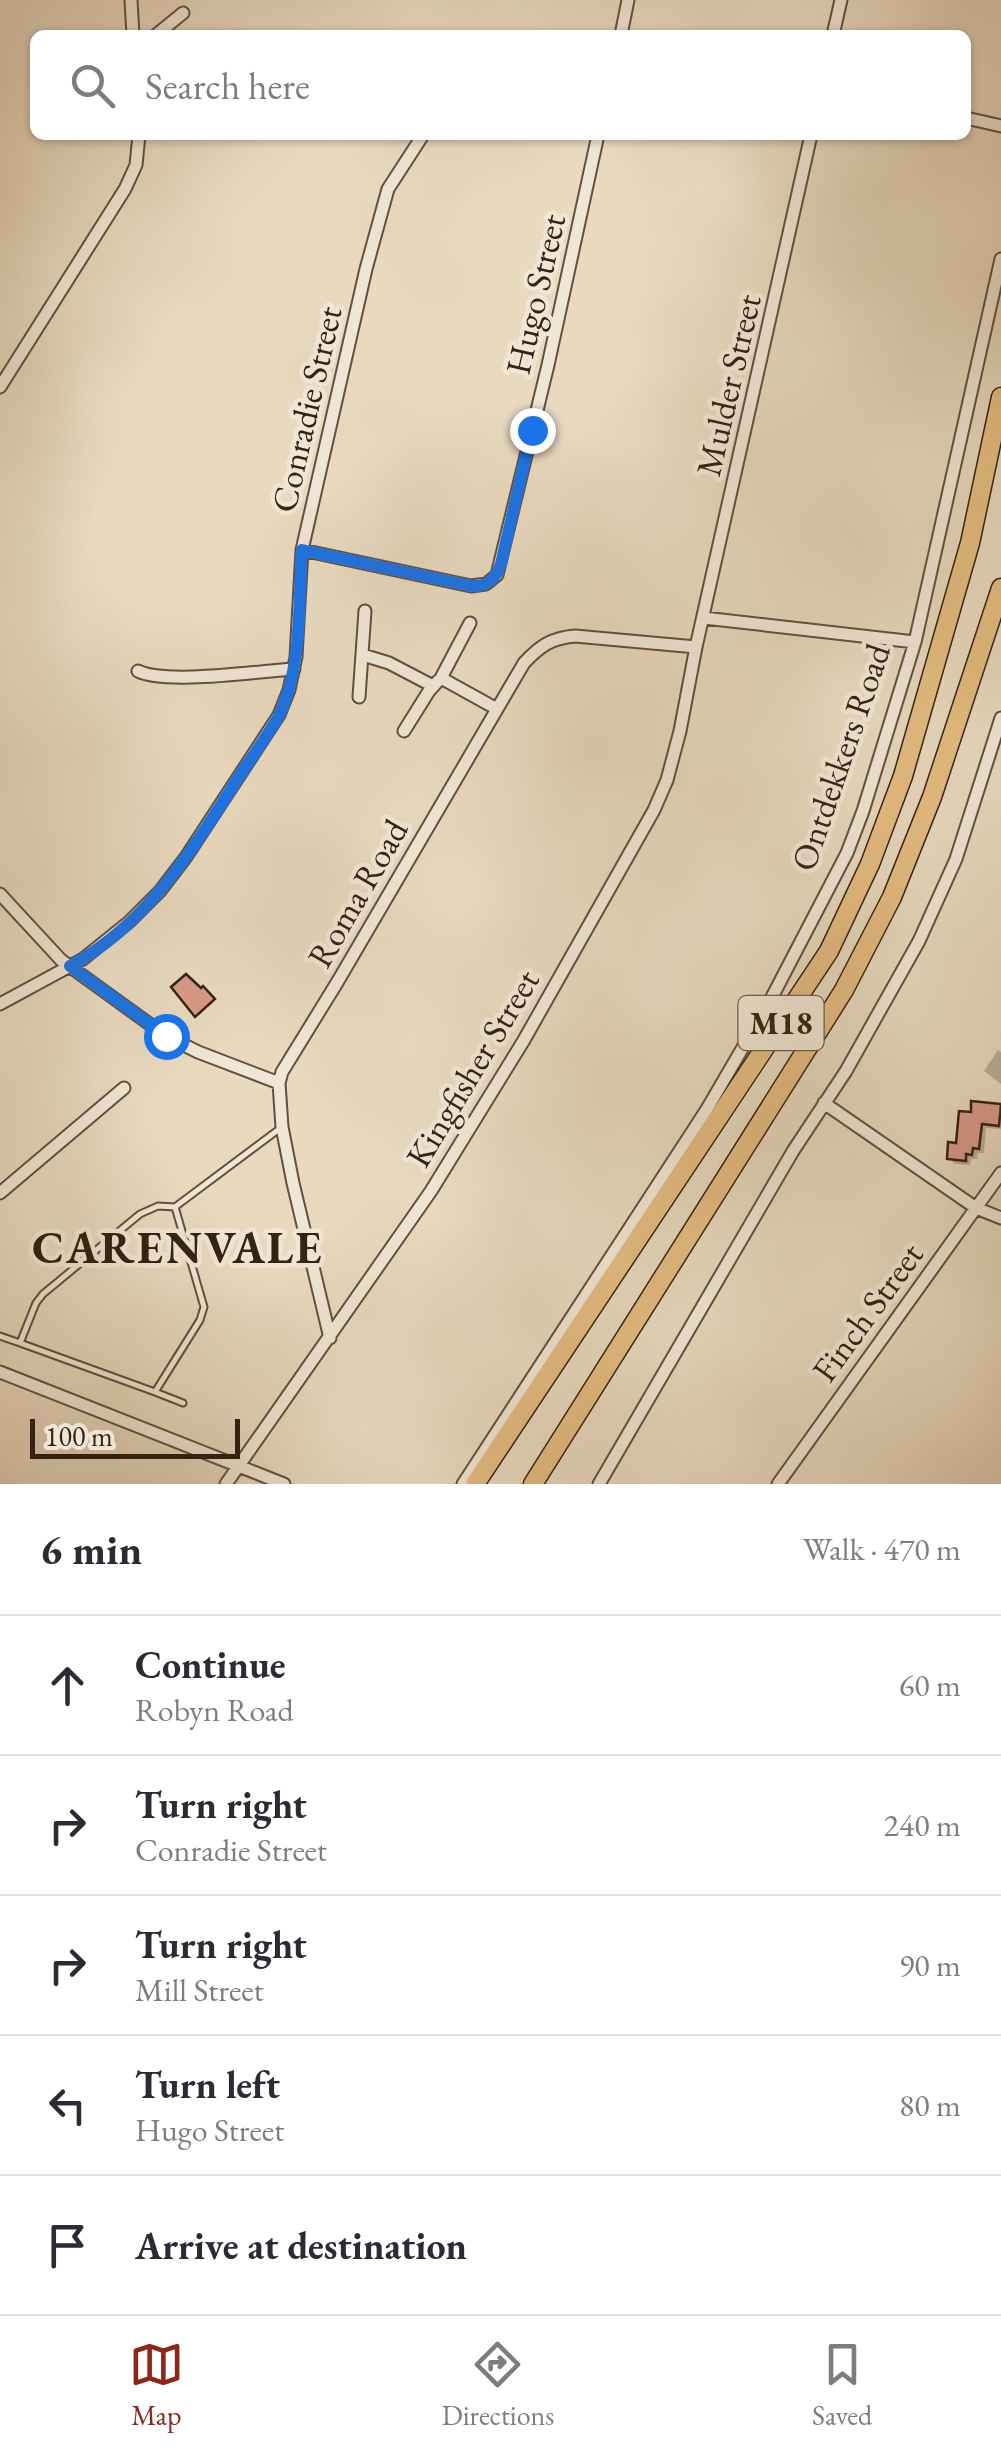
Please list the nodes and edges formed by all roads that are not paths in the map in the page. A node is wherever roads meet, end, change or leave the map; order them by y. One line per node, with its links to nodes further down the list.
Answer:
1 (131, 0): 5 (street)
2 (628, 0): 7 (street)
3 (841, 0): 8 (street)
4 (183, 13): 6 (street)
5 (133, 30)
6 (162, 30)
7 (621, 30)
8 (835, 30)
9 (971, 119): 10 (street)
10 (1001, 126)
11 (138, 140): 16 (street)
12 (420, 140): 18 (street, Conradie Street)
13 (597, 140): 18 (street, Hugo Street)
14 (810, 140): 21 (street, Mulder Street)
15 (1001, 258): 23 (street, Ontdekkers Road)
16 (0, 387)
17 (1001, 398): 55 (main road, Ontdekkers Road / M18)
18 (302, 550): 26 (street, Conradie Street)
19 (1001, 588): 56 (main road, M18)
20 (365, 612): 25 (street)
21 (704, 618): 23 (street); 24 (street, Mulder Street)
22 (470, 623): 28 (street)
23 (915, 642): 54 (street, Ontdekkers Road)
24 (696, 647): 30 (street, Roma Road); 46 (street, Kingfisher Street)
25 (363, 655): 28 (street); 29 (street)
26 (294, 668): 27 (street); 34 (street, Conradie Street)
27 (138, 671)
28 (437, 682): 30 (street); 32 (street)
29 (359, 697)
30 (497, 709): 36 (street, Roma Road)
31 (1001, 718): 38 (street)
32 (404, 731)
33 (0, 894): 34 (street)
34 (70, 966): 35 (street, Conradie Street); 36 (street)
35 (0, 1004)
36 (279, 1084): 39 (street)
37 (124, 1088): 41 (street)
38 (824, 1103): 43 (street); 57 (street)
39 (282, 1127): 42 (lane); 46 (street)
40 (1001, 1173): 43 (street, Finch Street)
41 (0, 1193)
42 (175, 1207): 47 (lane); 49 (lane)
43 (976, 1208): 44 (street); 58 (street, Finch Street)
44 (1001, 1218)
45 (0, 1336): 47 (lane)
46 (330, 1338): 51 (street, Kingfisher Street)
47 (20, 1343): 49 (lane)
48 (0, 1372): 51 (street)
49 (155, 1392): 50 (lane)
50 (182, 1402)
51 (238, 1466): 52 (street, Kingfisher Street); 53 (street)
52 (226, 1484)
53 (284, 1484)
54 (463, 1484)
55 (476, 1484)
56 (533, 1484)
57 (599, 1484)
58 (778, 1484)

